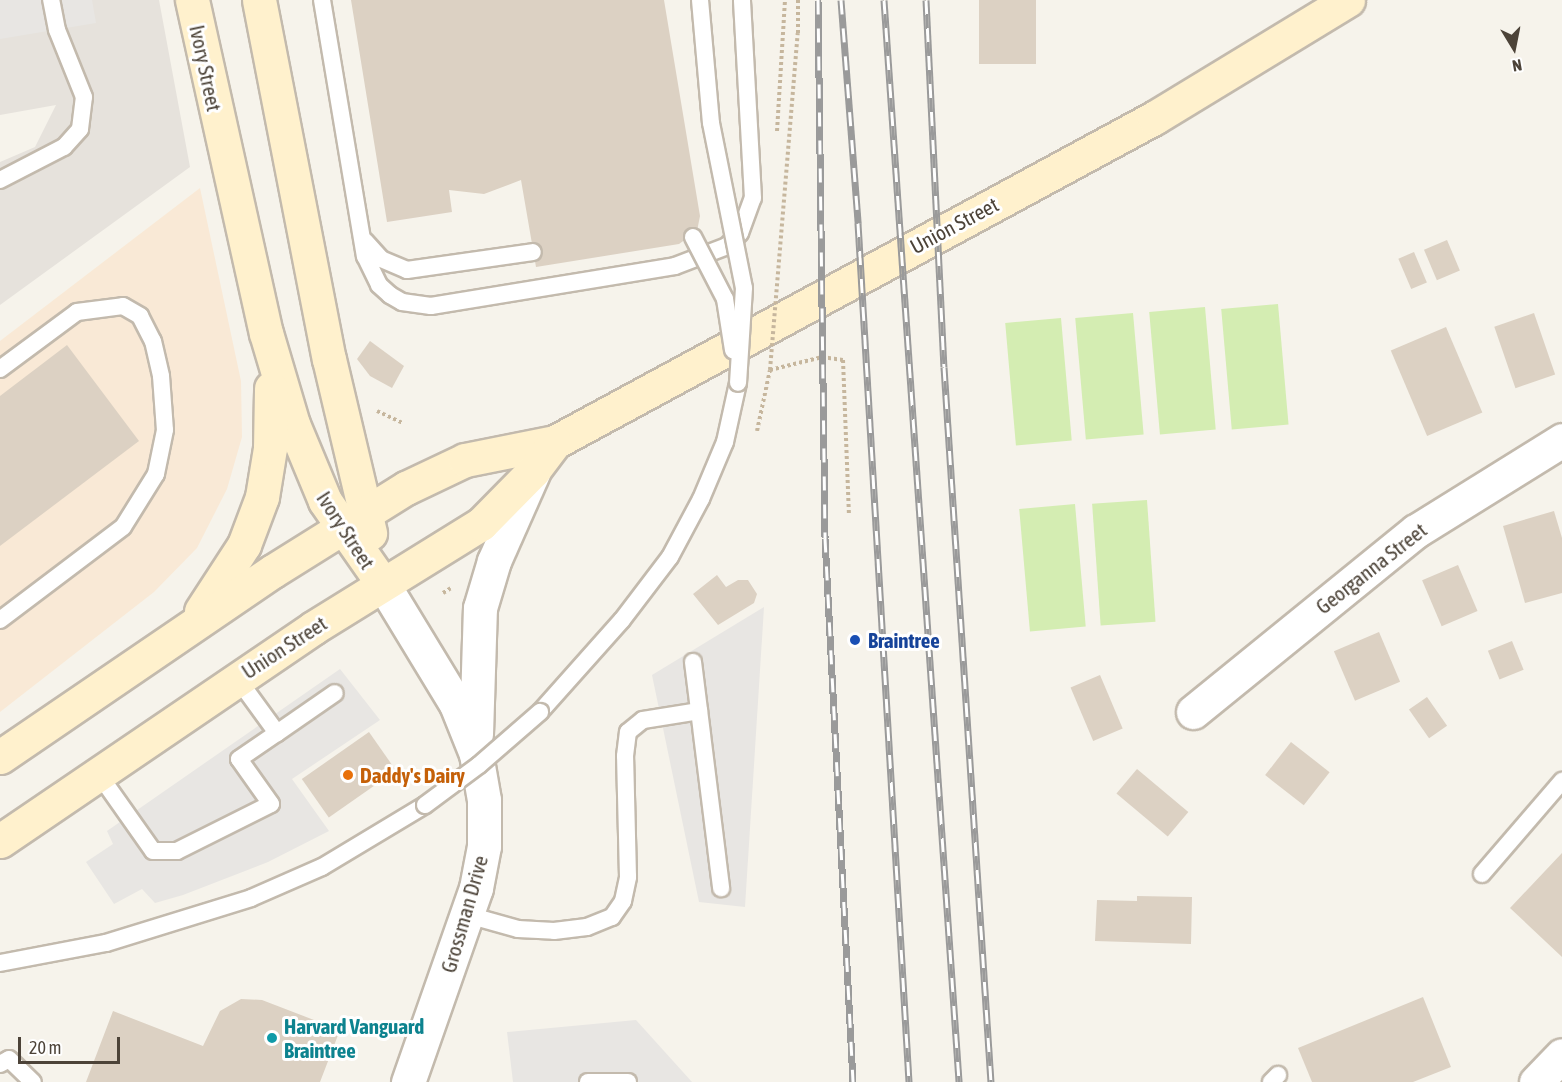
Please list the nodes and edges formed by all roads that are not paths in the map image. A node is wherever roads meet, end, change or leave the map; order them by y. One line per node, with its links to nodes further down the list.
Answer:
1 (51, 0): 9 (lane)
2 (192, 0): 14 (main road, Ivory Street)
3 (241, 0): 10 (main road)
4 (259, 0): 10 (main road, Ivory Street)
5 (322, 0): 11 (lane)
6 (700, 0): 16 (lane, bridge)
7 (742, 0): 11 (lane)
8 (1348, 0): 18 (main road, Union Street)
9 (0, 180)
10 (296, 189): 20 (main road, Ivory Street)
11 (361, 235): 13 (lane)
12 (693, 237): 16 (lane, bridge)
13 (533, 252)
14 (266, 333): 20 (main road, Ivory Street); 23 (main road)
15 (0, 369): 22 (lane)
16 (738, 383): 38 (lane, bridge)
17 (1562, 440): 28 (street, Georganna Street)
18 (555, 442): 19 (main road, Union Street); 20 (main road, Union Street)
19 (533, 471): 21 (main road, Union Street); 31 (street)
20 (353, 521): 21 (main road, Ivory Street); 23 (main road, Union Street)
21 (383, 584): 25 (main road, Union Street); 31 (street, Grossman Drive)
22 (0, 620)
23 (180, 634): 30 (main road, Union Street)
24 (693, 662): 27 (lane)
25 (237, 678): 29 (lane); 32 (main road, Union Street)
26 (335, 693): 29 (lane)
27 (699, 711): 36 (lane); 37 (lane)
28 (1192, 712)
29 (277, 733): 32 (lane)
30 (2, 750)
31 (476, 754): 37 (street, Grossman Drive)
32 (98, 773): 34 (main road, Union Street)
33 (1562, 781): 35 (lane)
34 (0, 841)
35 (1482, 874)
36 (721, 888)
37 (468, 915): 42 (street, Grossman Drive)
38 (0, 963)
39 (1562, 1055): 45 (street)
40 (0, 1064): 41 (lane)
41 (33, 1082)
42 (408, 1082)
43 (588, 1082): 44 (lane)
44 (628, 1082)
45 (1536, 1082)

